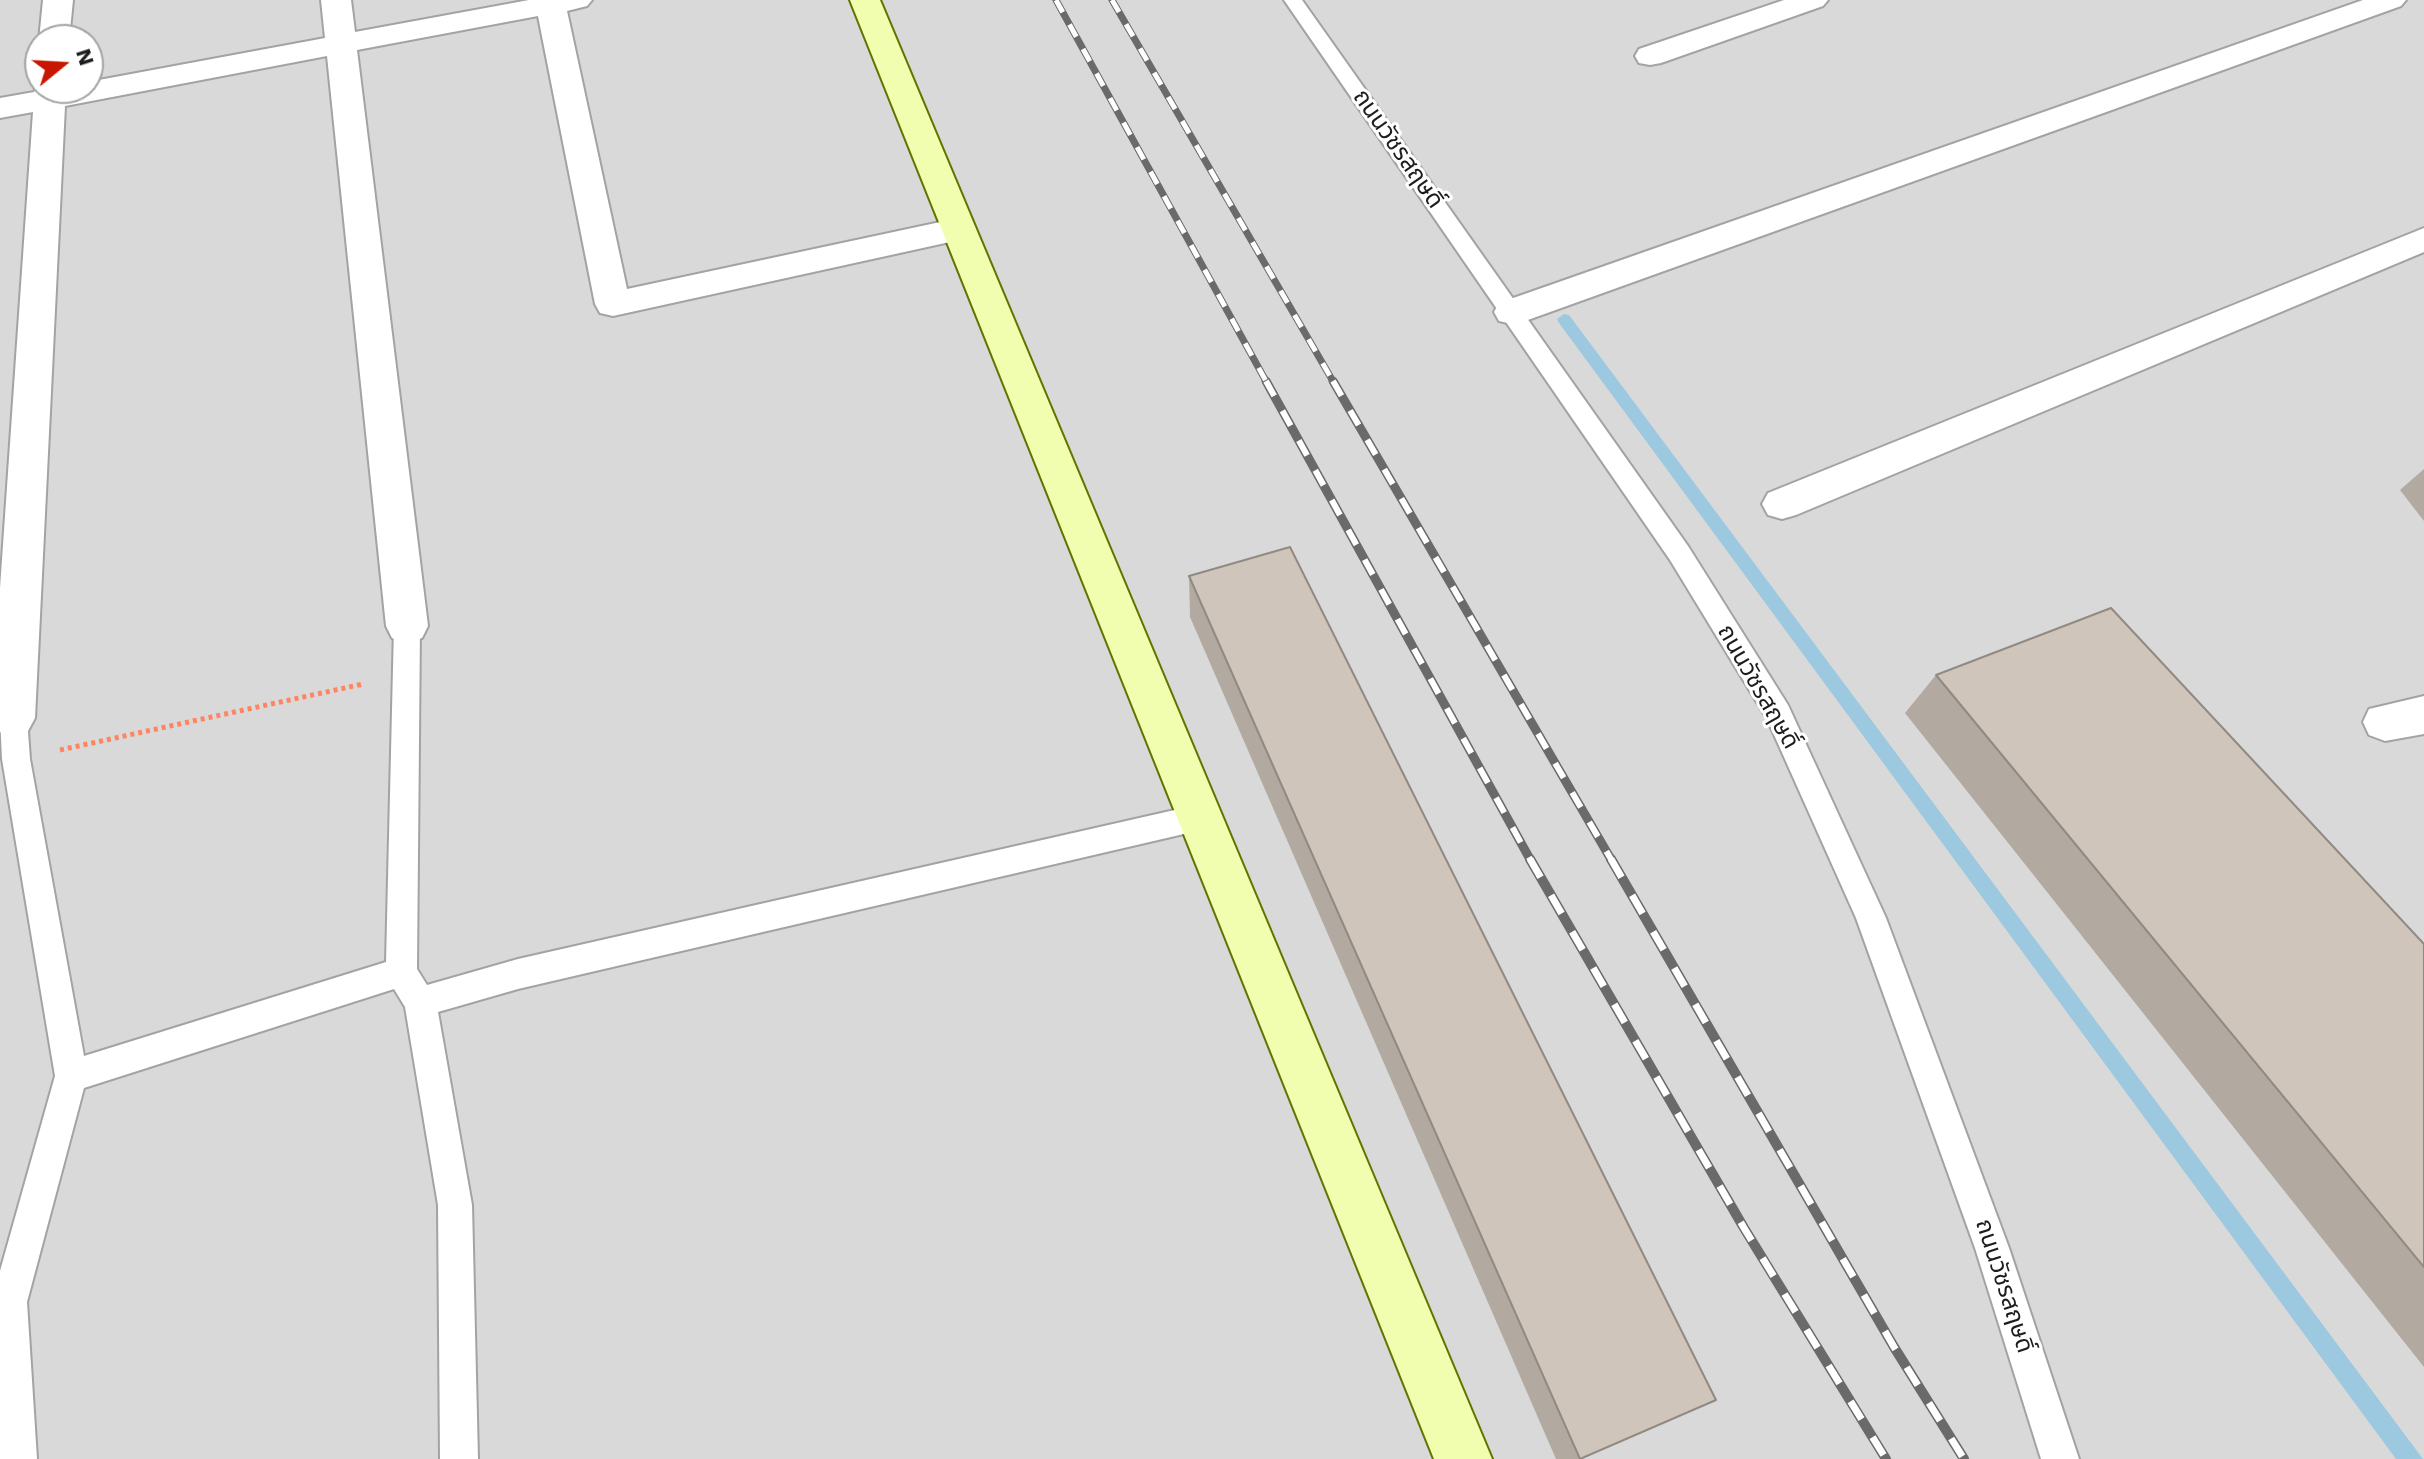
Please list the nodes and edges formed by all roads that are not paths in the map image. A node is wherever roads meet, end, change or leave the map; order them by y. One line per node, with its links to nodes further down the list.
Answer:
1 (58, 0): 8 (street)
2 (336, 0): 9 (street)
3 (865, 0): 15 (street)
4 (1293, 0): 17 (lane, ถนนวัชรสฤษดิ์)
5 (1813, 0): 10 (street)
6 (2391, 0): 17 (street)
7 (564, 2): 9 (street); 15 (street)
8 (56, 24)
9 (343, 44): 11 (street); 19 (street)
10 (1650, 56)
11 (104, 85)
12 (24, 101): 14 (street)
13 (49, 104): 20 (street)
14 (0, 108)
15 (959, 229): 21 (street)
16 (2424, 239): 18 (street)
17 (1512, 312): 28 (lane, ถนนวัชรสฤษดิ์)
18 (1782, 504)
19 (407, 626): 22 (lane)
20 (13, 718): 24 (lane)
21 (1201, 817): 23 (lane); 27 (street)
22 (401, 972): 23 (lane); 24 (lane)
23 (420, 1002): 26 (lane)
24 (71, 1076): 25 (lane)
25 (18, 1459)
26 (459, 1459)
27 (1463, 1459)
28 (2060, 1459)

